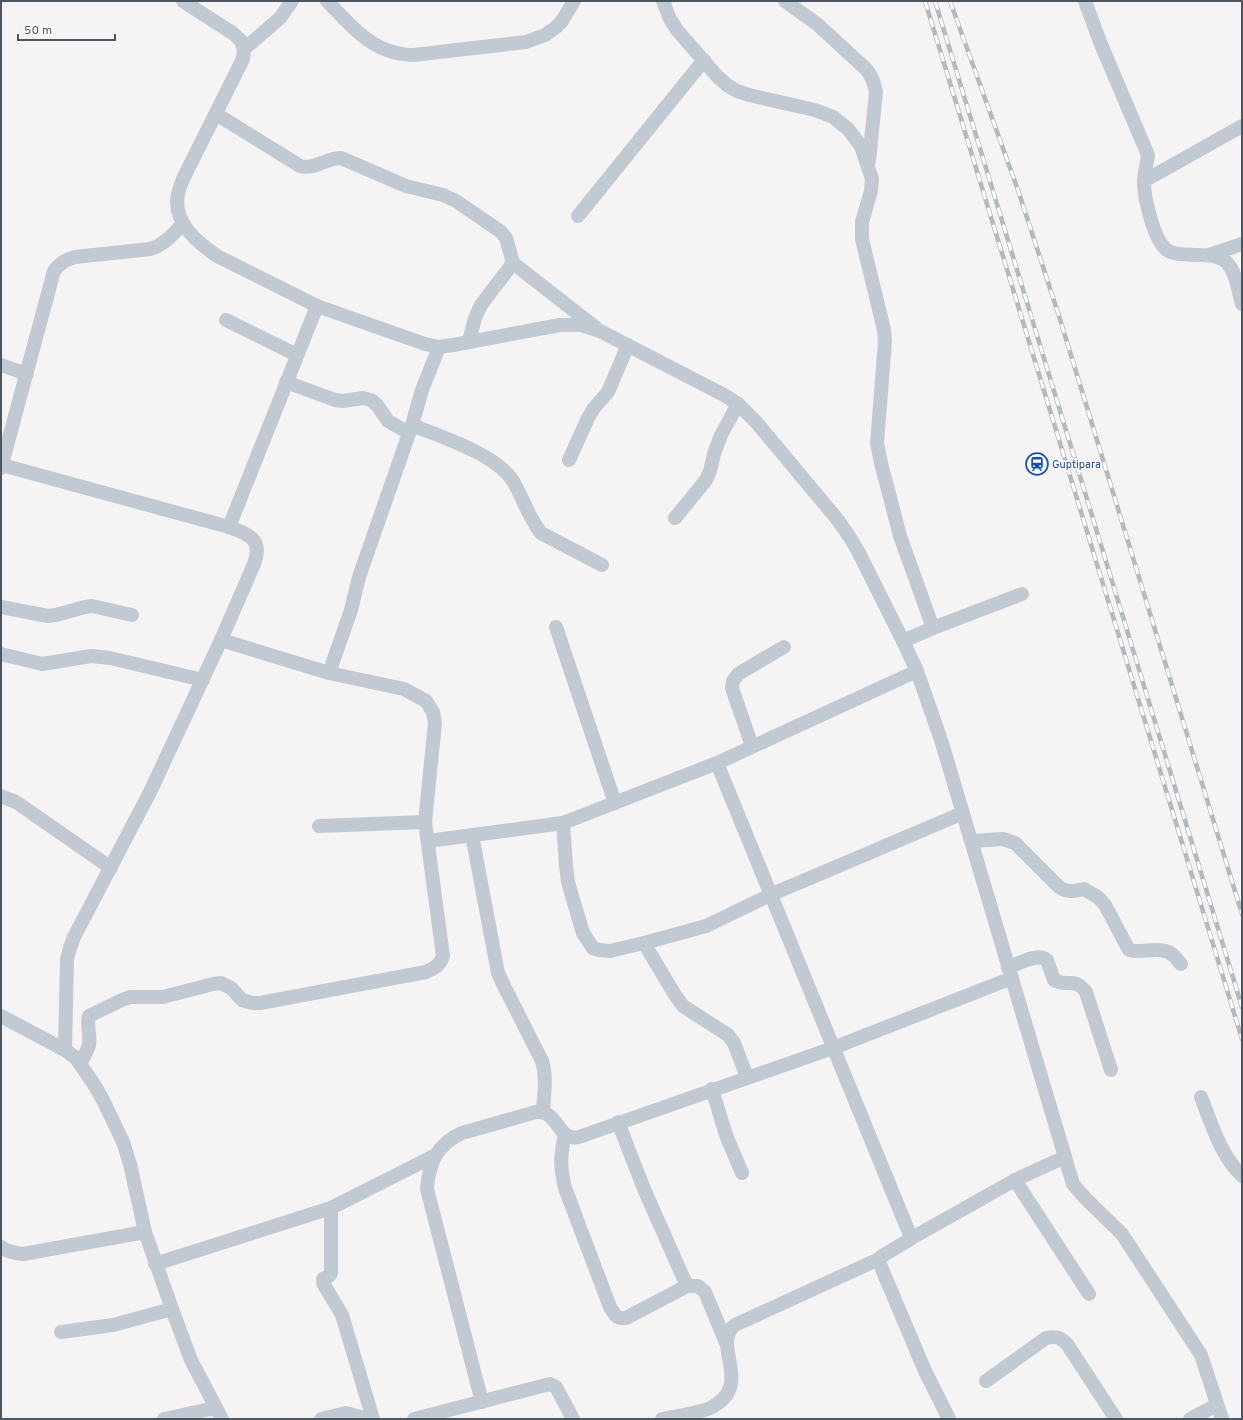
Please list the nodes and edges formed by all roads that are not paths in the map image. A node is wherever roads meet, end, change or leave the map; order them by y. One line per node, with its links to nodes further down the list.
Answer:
1 (184, 1): 8 (street)
2 (292, 1): 8 (street)
3 (327, 1): 4 (street)
4 (574, 1)
5 (663, 1): 9 (street)
6 (785, 1): 12 (street)
7 (1085, 1): 13 (street)
8 (244, 48): 10 (street)
9 (704, 60): 12 (street); 14 (street)
10 (216, 114): 15 (street); 18 (street)
11 (1242, 126): 13 (street)
12 (869, 165): 41 (street)
13 (1144, 181): 17 (street)
14 (578, 216)
15 (183, 224): 20 (street); 28 (street)
16 (1242, 244): 17 (street)
17 (1209, 255): 19 (street)
18 (514, 263): 22 (street); 23 (street)
19 (1242, 304)
20 (316, 306): 25 (street); 26 (street)
21 (226, 320): 26 (street)
22 (600, 331): 23 (street); 24 (street)
23 (469, 342): 25 (street)
24 (628, 345): 30 (street); 32 (street)
25 (439, 347): 31 (street)
26 (297, 355): 29 (street)
27 (1, 365): 28 (street)
28 (27, 374): 33 (street)
29 (286, 382): 31 (street); 35 (street)
30 (738, 404): 34 (street); 43 (street)
31 (410, 429): 36 (street); 47 (street)
32 (569, 460)
33 (2, 467): 35 (street)
34 (675, 518)
35 (229, 527): 42 (street)
36 (602, 565)
37 (1022, 594): 41 (street)
38 (1, 607): 39 (street)
39 (132, 614)
40 (556, 627): 52 (street)
41 (932, 628): 43 (street)
42 (221, 640): 47 (street); 48 (street)
43 (903, 641): 46 (street)
44 (784, 647): 49 (street)
45 (1, 654): 48 (street)
46 (917, 671): 49 (street); 53 (street)
47 (329, 673): 54 (street)
48 (203, 680): 60 (street)
49 (752, 746): 50 (street)
50 (717, 763): 52 (street); 61 (street)
51 (1, 796): 60 (street)
52 (615, 803): 55 (street)
53 (963, 813): 59 (street); 61 (street)
54 (425, 822): 56 (street); 58 (street)
55 (563, 823): 57 (street); 62 (street)
56 (319, 826)
57 (472, 835): 58 (street); 73 (street)
58 (428, 841): 68 (street)
59 (972, 841): 63 (street); 64 (street)
60 (111, 868): 67 (street)
61 (770, 895): 62 (street); 66 (street)
62 (644, 943): 70 (street)
63 (1181, 964)
64 (1010, 973): 66 (street); 69 (street); 77 (street)
65 (1, 1016): 67 (street)
66 (833, 1048): 70 (street); 83 (street)
67 (65, 1050): 68 (street)
68 (80, 1064): 82 (street)
69 (1111, 1070)
70 (747, 1077): 71 (street)
71 (712, 1089): 74 (street); 78 (street)
72 (1201, 1097): 79 (street)
73 (543, 1112): 75 (street); 76 (street)
74 (618, 1122): 75 (street); 87 (street)
75 (564, 1135): 87 (street)
76 (434, 1156): 81 (street); 93 (street)
77 (1065, 1157): 80 (street); 94 (street)
78 (742, 1173)
79 (1242, 1176)
80 (1015, 1180): 83 (street); 88 (street)
81 (331, 1208): 86 (street); 99 (street)
82 (145, 1232): 84 (street); 86 (street)
83 (910, 1239): 85 (street)
84 (1, 1247)
85 (879, 1259): 91 (street); 103 (street)
86 (155, 1264): 89 (street)
87 (688, 1286): 91 (street)
88 (1089, 1294)
89 (172, 1310): 90 (street); 95 (street)
90 (61, 1332)
91 (727, 1345): 102 (street)
92 (986, 1381): 104 (street)
93 (482, 1402): 100 (street); 101 (street)
94 (1217, 1405): 105 (street); 106 (street)
95 (218, 1414): 96 (street)
96 (164, 1419)
97 (321, 1419): 98 (street)
98 (368, 1419)
99 (373, 1419)
100 (414, 1419)
101 (573, 1419)
102 (662, 1419)
103 (949, 1419)
104 (1116, 1419)
105 (1190, 1419)
106 (1222, 1419)

